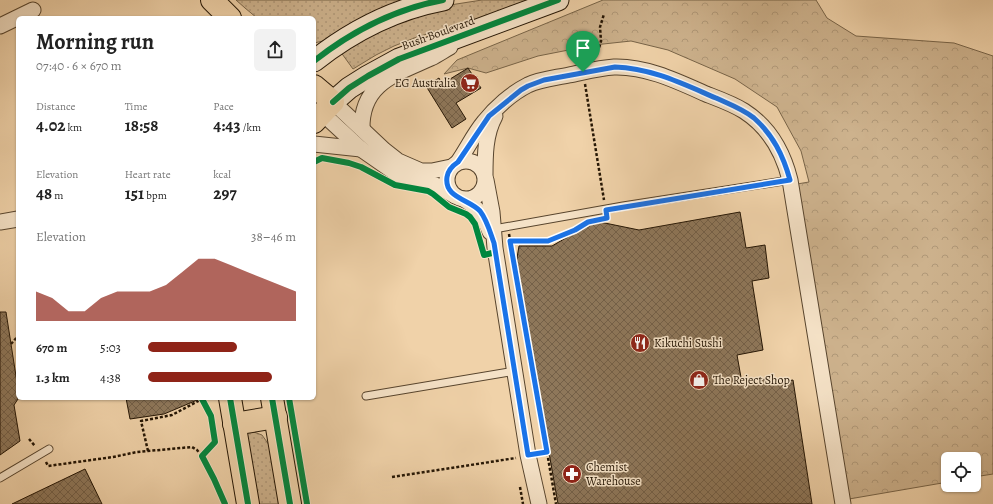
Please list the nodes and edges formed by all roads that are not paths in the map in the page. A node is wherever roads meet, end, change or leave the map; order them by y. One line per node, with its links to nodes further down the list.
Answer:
1 (212, 0): 6 (main road)
2 (444, 0): 10 (main road)
3 (558, 0): 9 (main road, Bush Boulevard)
4 (33, 9): 5 (street)
5 (19, 16)
6 (228, 16)
7 (16, 18): 8 (street)
8 (0, 26)
9 (474, 31): 13 (main road, Bush Boulevard); 14 (street)
10 (318, 54)
11 (316, 93): 13 (main road)
12 (508, 99): 17 (street); 18 (street); 19 (street)
13 (321, 111): 14 (street); 16 (street)
14 (362, 129): 17 (street)
15 (316, 144): 16 (street)
16 (361, 149): 20 (street)
17 (454, 165): 18 (street); 20 (street)
18 (485, 178): 20 (street); 23 (street)
19 (790, 180): 23 (lane); 35 (street)
20 (459, 198): 24 (street)
21 (16, 219): 22 (street)
22 (0, 222)
23 (501, 228): 24 (street)
24 (495, 250): 25 (street)
25 (515, 371): 26 (lane); 34 (street)
26 (366, 396)
27 (230, 400): 29 (main road)
28 (274, 408): 29 (main road); 33 (main road)
29 (234, 424): 32 (main road)
30 (49, 449): 31 (lane)
31 (0, 478)
32 (248, 504)
33 (290, 504)
34 (539, 504)
35 (843, 504)

